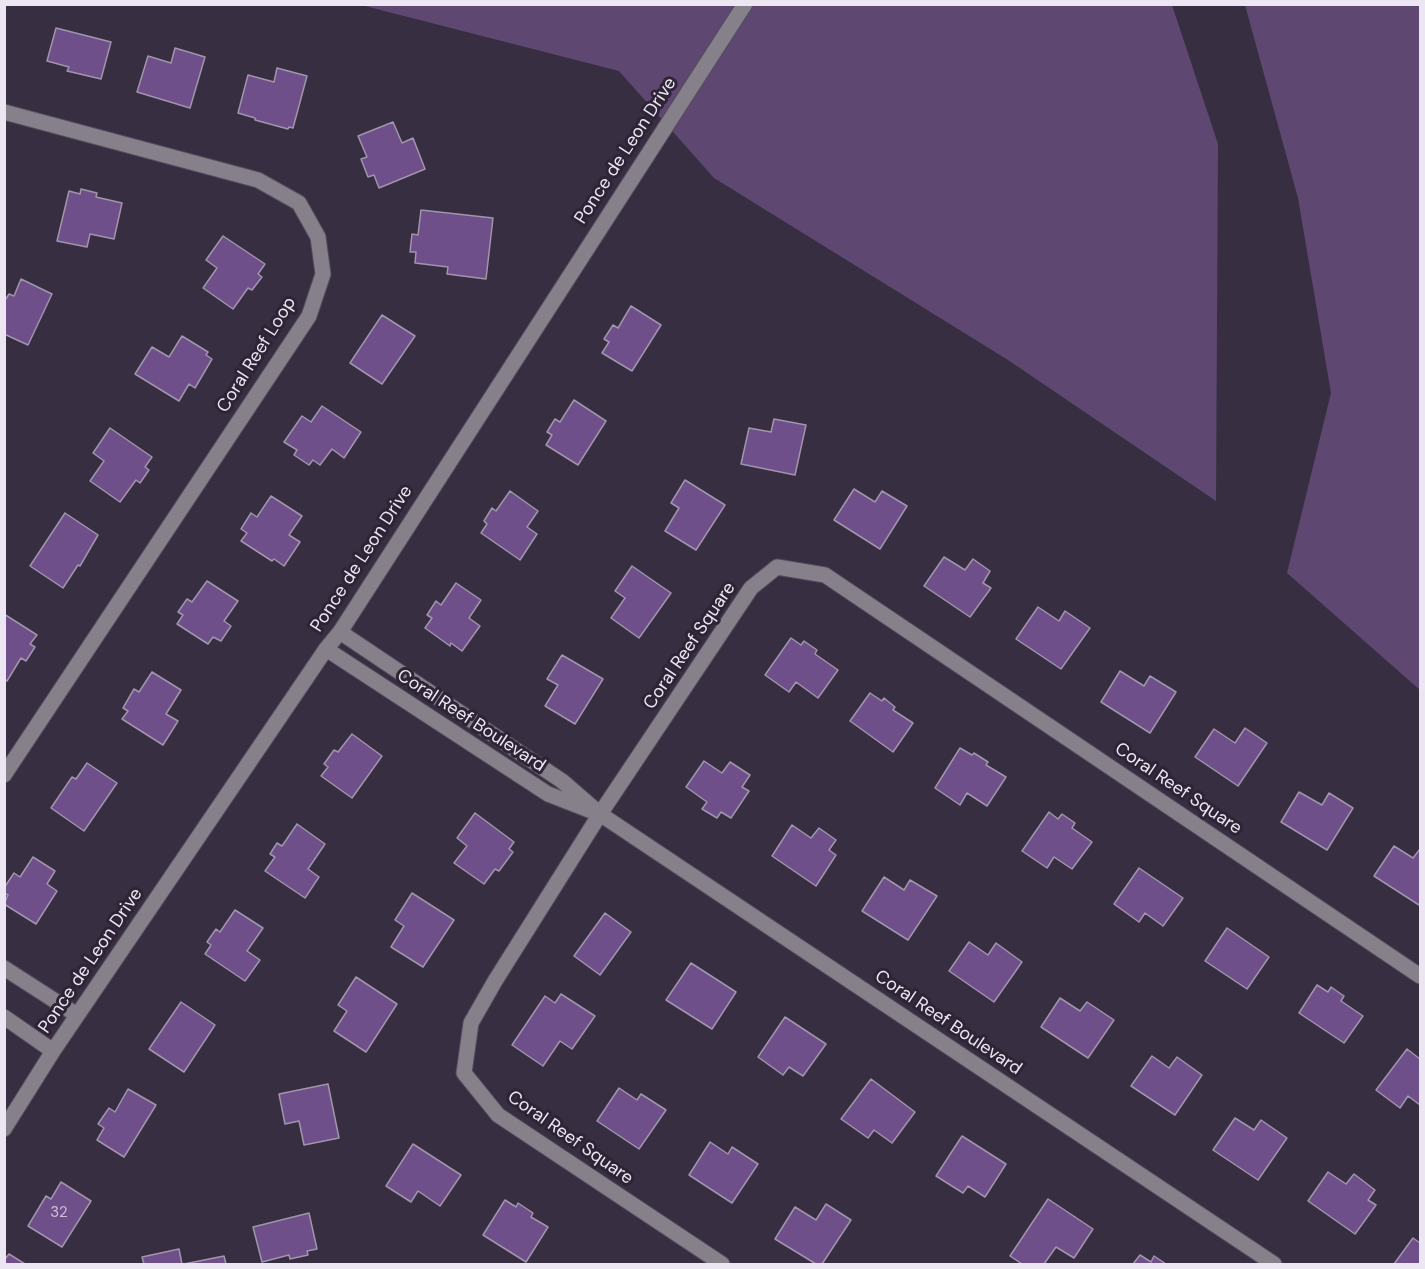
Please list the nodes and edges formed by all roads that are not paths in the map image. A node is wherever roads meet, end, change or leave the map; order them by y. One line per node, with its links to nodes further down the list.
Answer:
1 (745, 4): 3 (street, Ponce de Leon Drive)
2 (4, 112): 5 (street, Coral Reef Loop)
3 (340, 632): 4 (street, Ponce de Leon Drive); 6 (street, Coral Reef Boulevard)
4 (326, 649): 6 (street, Coral Reef Boulevard); 9 (street, Ponce de Leon Drive)
5 (4, 775)
6 (600, 814): 8 (street, Coral Reef Square); 13 (street, Coral Reef Square); 14 (street, Coral Reef Boulevard)
7 (4, 968): 9 (street)
8 (1420, 976)
9 (77, 1015): 11 (street, Ponce de Leon Drive)
10 (4, 1017): 11 (street)
11 (53, 1051): 12 (street, Ponce de Leon Drive)
12 (4, 1129)
13 (722, 1264)
14 (1274, 1264)

